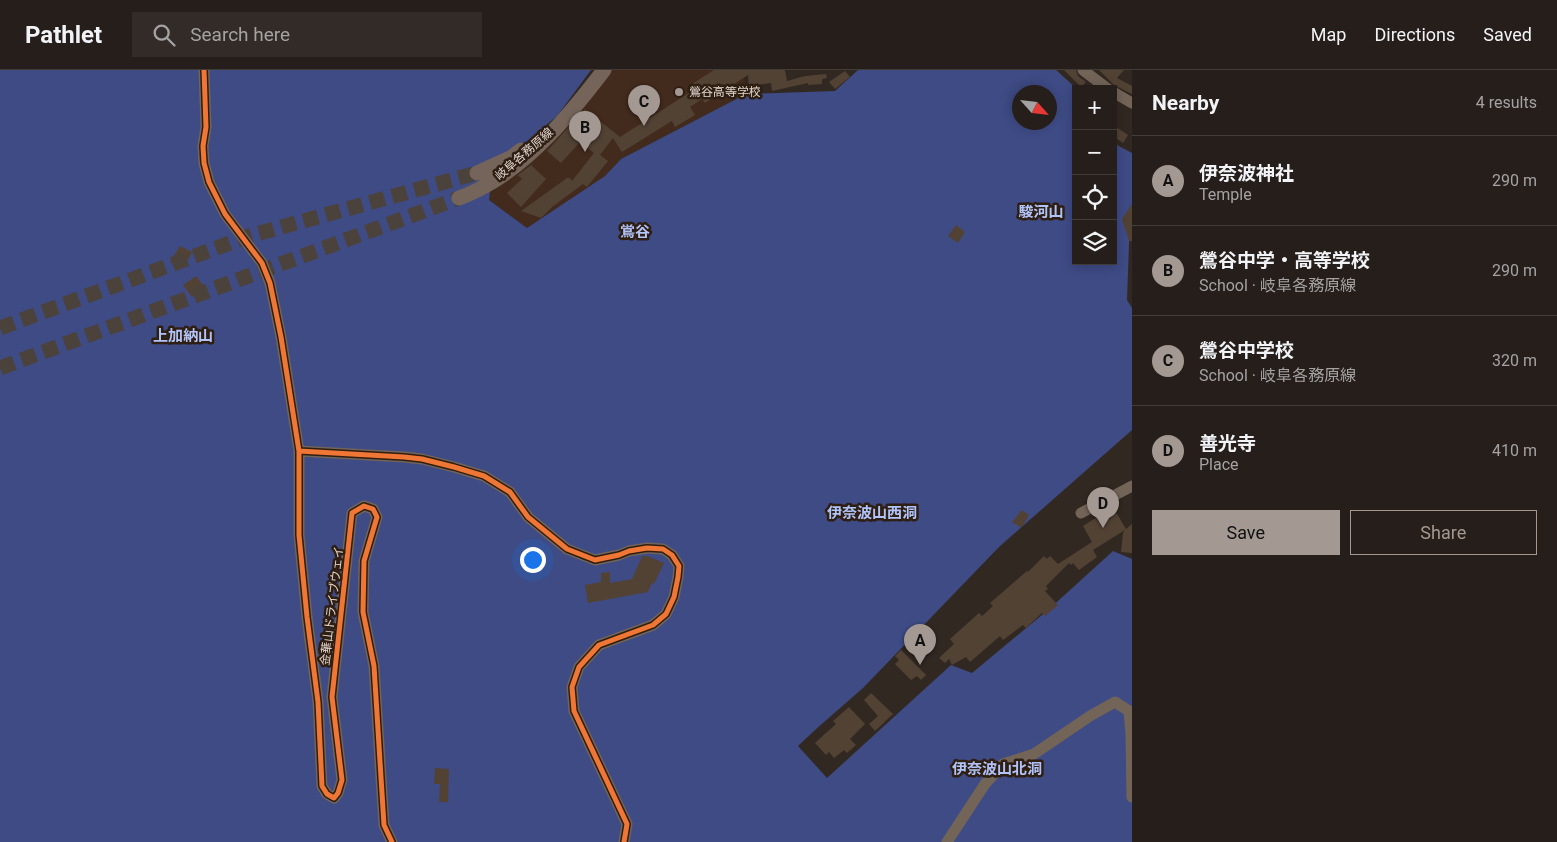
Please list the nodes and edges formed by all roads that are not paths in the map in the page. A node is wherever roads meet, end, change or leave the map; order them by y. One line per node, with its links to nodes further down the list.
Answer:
1 (204, 70): 10 (street, 金華山ドライブウェイ)
2 (604, 70): 7 (main road, 岐阜各務原線)
3 (1083, 70): 4 (street)
4 (1103, 85)
5 (1117, 94): 6 (street)
6 (1132, 103)
7 (561, 122): 8 (main road, 岐阜各務原線); 9 (main road, 岐阜各務原線)
8 (477, 173)
9 (458, 198)
10 (299, 451): 14 (street, 金華山ドライブウェイ); 15 (street)
11 (1132, 486): 12 (street)
12 (1082, 513)
13 (1132, 798): 16 (street)
14 (392, 842)
15 (624, 842)
16 (947, 842)

